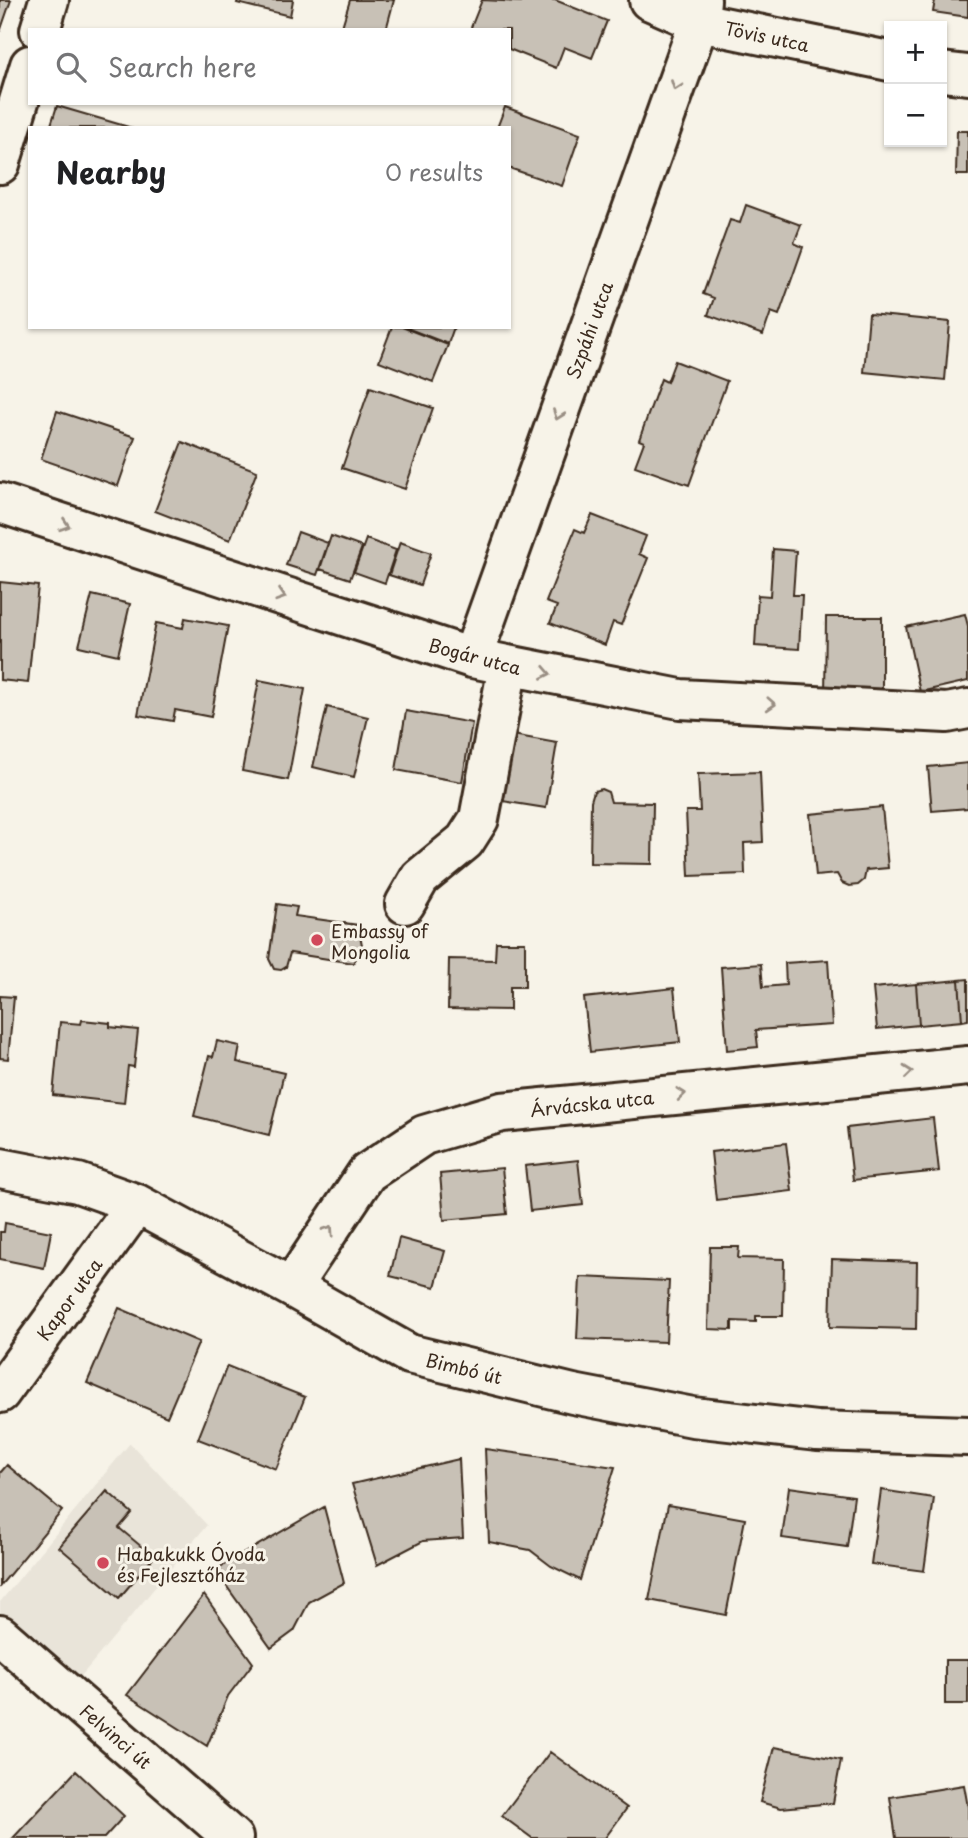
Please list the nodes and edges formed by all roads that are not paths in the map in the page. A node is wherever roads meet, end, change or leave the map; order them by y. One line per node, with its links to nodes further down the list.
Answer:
1 (49, 0): 4 (street)
2 (649, 0): 3 (street, Tövis utca)
3 (700, 11): 5 (street, Tövis utca); 11 (street, Szpáhi utca, one-way to 11)
4 (41, 28)
5 (884, 60)
6 (28, 72): 9 (street)
7 (947, 73): 8 (street)
8 (968, 75)
9 (0, 164)
10 (0, 503): 11 (street, Bogár utca, one-way to 11)
11 (490, 662): 12 (street, Bogár utca, one-way to 12); 13 (street, Szpáhi utca)
12 (968, 709)
13 (405, 904)
14 (968, 1066): 17 (street, Árvácska utca, one-way to 14)
15 (0, 1168): 16 (street, Bimbó út)
16 (136, 1204): 17 (street, Bimbó út); 18 (street, Kapor utca)
17 (291, 1287): 19 (street, Bimbó út)
18 (0, 1393)
19 (968, 1436)
20 (0, 1635): 21 (street, Felvinci út)
21 (233, 1838)

